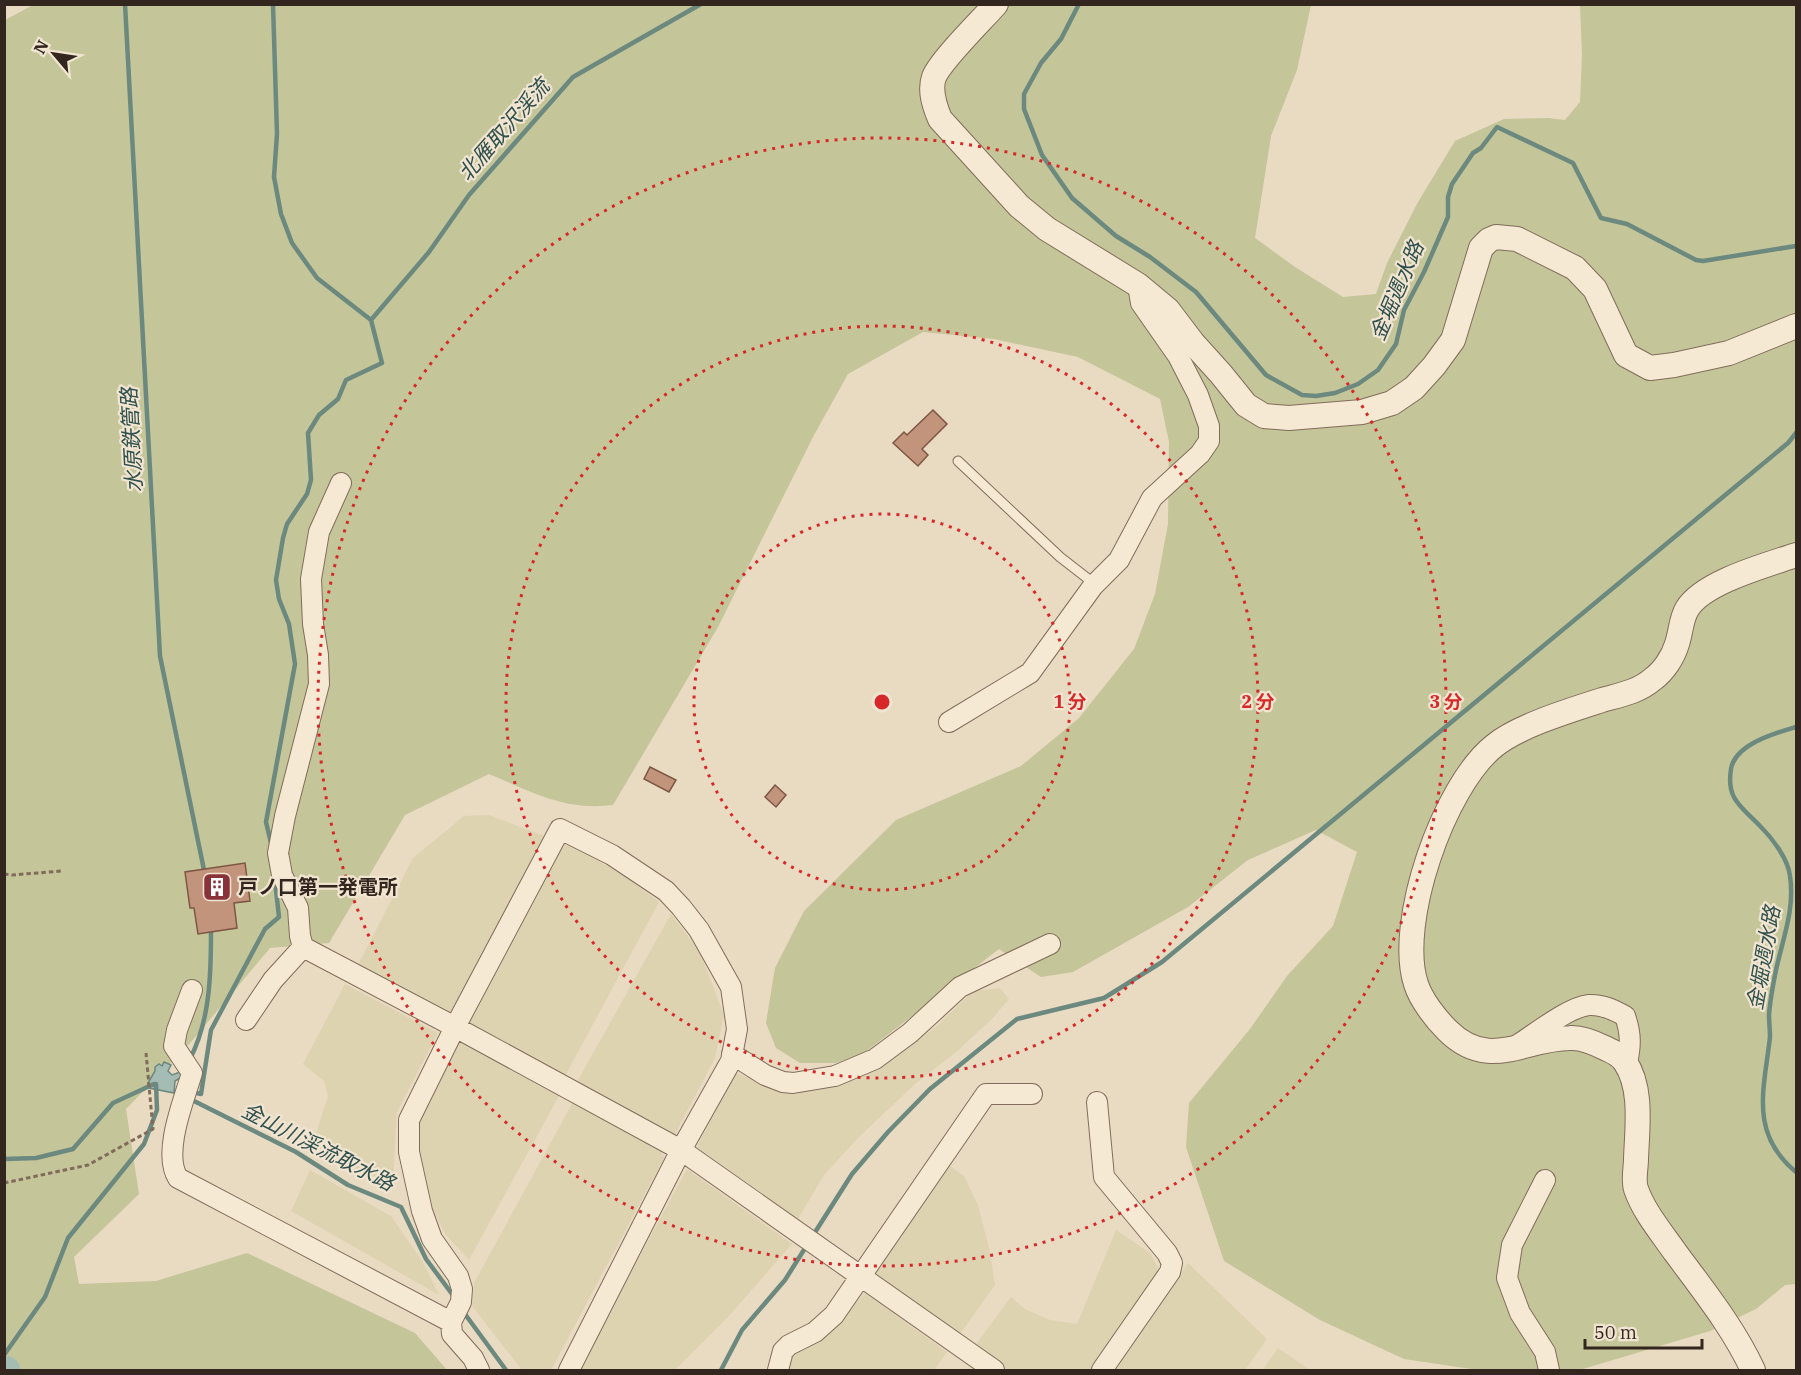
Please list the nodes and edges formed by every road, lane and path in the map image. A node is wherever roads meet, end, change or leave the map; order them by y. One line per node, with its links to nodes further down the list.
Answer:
1 (996, 4): 2 (street)
2 (1138, 285): 3 (street); 7 (street)
3 (1797, 326)
4 (958, 461): 7 (lane)
5 (341, 483): 12 (street)
6 (1797, 555): 16 (street)
7 (1093, 586): 8 (street)
8 (949, 722)
9 (62, 870): 10 (path)
10 (4, 874)
11 (1050, 944): 18 (street)
12 (303, 947): 14 (street); 15 (street)
13 (192, 990): 26 (street)
14 (246, 1020)
15 (455, 1027): 18 (street); 22 (street); 26 (street)
16 (1509, 1051): 19 (street); 19 (street)
17 (146, 1053): 24 (path)
18 (732, 1054): 22 (street)
19 (1626, 1063): 33 (street)
20 (1032, 1094): 25 (street)
21 (1097, 1102): 31 (street)
22 (681, 1150): 25 (street); 28 (street)
23 (1545, 1180): 32 (street)
24 (4, 1183)
25 (860, 1277): 29 (street); 30 (street)
26 (452, 1322): 27 (street)
27 (479, 1371)
28 (569, 1371)
29 (778, 1371)
30 (994, 1371)
31 (1102, 1371)
32 (1549, 1371)
33 (1753, 1371)

